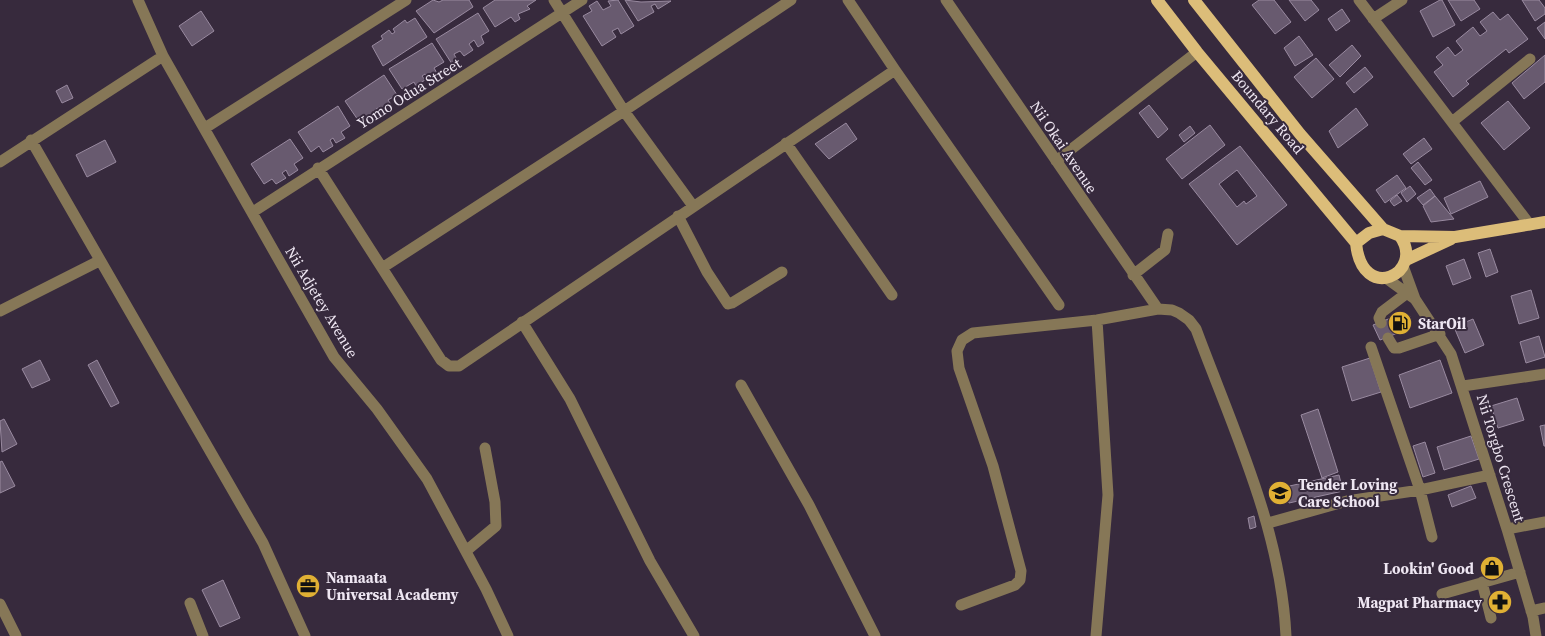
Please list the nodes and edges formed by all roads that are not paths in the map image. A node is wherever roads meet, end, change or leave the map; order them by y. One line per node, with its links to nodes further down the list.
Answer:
1 (406, 0): 20 (street)
2 (554, 0): 12 (street)
3 (582, 0): 12 (street, Yomo Odua Street)
4 (791, 0): 18 (street)
5 (848, 0): 17 (street)
6 (946, 0): 23 (street, Nii Okai Avenue)
7 (1157, 0): 14 (main road, Boundary Road)
8 (1194, 0): 31 (main road, Boundary Road)
9 (1359, 0): 13 (street)
10 (1402, 0): 13 (street)
11 (141, 1): 15 (street, Nii Adjetey Avenue)
12 (562, 14): 18 (street); 25 (street, Yomo Odua Street)
13 (1374, 19): 19 (street)
14 (1197, 52): 23 (street); 35 (main road, Boundary Road)
15 (163, 56): 20 (street, Nii Adjetey Avenue); 21 (street)
16 (1530, 59): 19 (street)
17 (895, 70): 22 (street); 44 (street)
18 (624, 111): 26 (street); 38 (street)
19 (1452, 122): 30 (street)
20 (205, 128): 27 (street, Nii Adjetey Avenue)
21 (31, 140): 24 (street); 36 (street)
22 (786, 144): 26 (street); 42 (street)
23 (1056, 161): 40 (street, Nii Okai Avenue)
24 (0, 162)
25 (318, 168): 27 (street, Yomo Odua Street); 38 (street)
26 (693, 206): 28 (street)
27 (252, 212): 63 (street, Nii Adjetey Avenue)
28 (678, 216): 39 (street); 48 (street)
29 (1545, 222): 30 (main road)
30 (1530, 225): 34 (main road)
31 (1383, 229): 33 (main road); 35 (main road)
32 (1168, 234): 40 (street)
33 (1400, 236): 34 (main road); 37 (main road)
34 (1456, 237): 37 (main road)
35 (1356, 243): 41 (main road)
36 (99, 261): 46 (street); 75 (street)
37 (1405, 263): 41 (main road); 43 (street)
38 (382, 268): 48 (street)
39 (782, 272)
40 (1133, 275): 45 (street, Nii Okai Avenue)
41 (1386, 278): 43 (street)
42 (892, 296)
43 (1411, 296): 49 (street); 50 (street, Nii Torgbo Crescent)
44 (1059, 305)
45 (1158, 309): 47 (street); 60 (street)
46 (0, 312)
47 (1097, 320): 69 (street); 79 (street)
48 (522, 322): 77 (street)
49 (1381, 323)
50 (1440, 334): 51 (street); 55 (street, Nii Torgbo Crescent)
51 (1388, 338)
52 (1371, 347): 58 (street)
53 (1545, 374): 55 (street)
54 (741, 385): 78 (street)
55 (1463, 386): 57 (street, Nii Torgbo Crescent)
56 (486, 448): 63 (street)
57 (1490, 475): 58 (street); 61 (street, Nii Torgbo Crescent)
58 (1420, 490): 60 (street); 62 (street)
59 (1545, 522): 61 (street)
60 (1268, 523): 80 (street)
61 (1507, 529): 64 (street, Nii Torgbo Crescent)
62 (1432, 537)
63 (466, 551): 76 (street, Nii Adjetey Avenue)
64 (1520, 572): 65 (street); 71 (street, Nii Torgbo Crescent)
65 (1482, 582): 66 (street); 72 (street)
66 (1442, 594)
67 (190, 603): 74 (street)
68 (0, 604): 73 (street)
69 (961, 605)
70 (1545, 608): 71 (street)
71 (1531, 611): 81 (street, Nii Torgbo Crescent)
72 (1491, 618)
73 (16, 636)
74 (203, 636)
75 (305, 636)
76 (508, 636)
77 (694, 636)
78 (875, 636)
79 (1096, 636)
80 (1286, 636)
81 (1536, 636)

